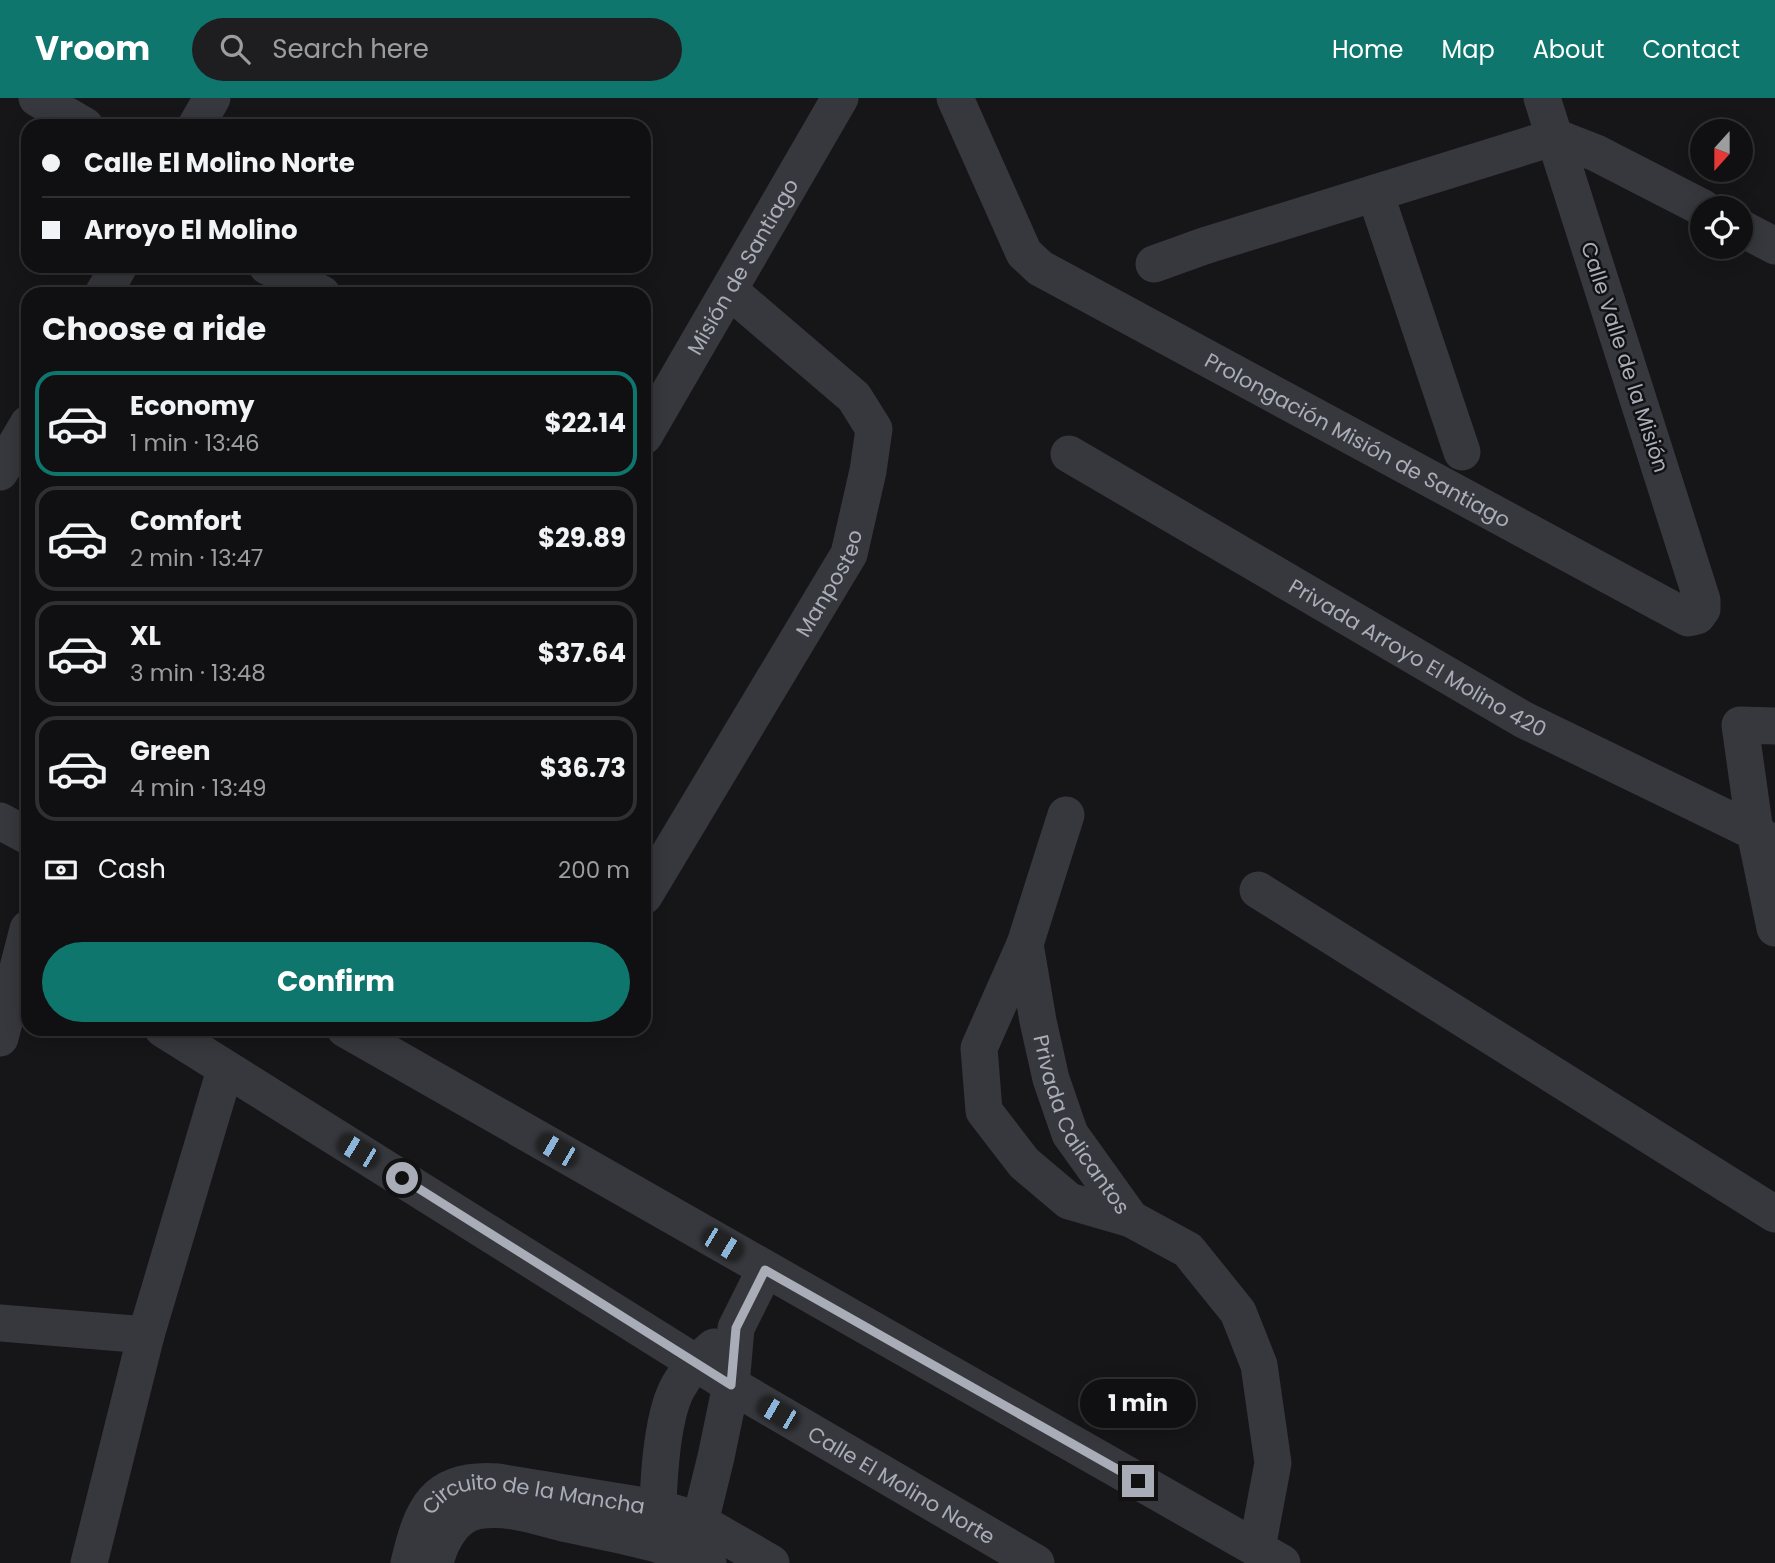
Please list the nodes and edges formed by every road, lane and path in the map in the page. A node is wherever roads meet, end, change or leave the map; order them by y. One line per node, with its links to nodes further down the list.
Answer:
1 (37, 98): 6 (street)
2 (212, 98): 7 (street)
3 (955, 98): 22 (street, Prolongación Misión de Santiago)
4 (1542, 98): 8 (street, Calle Valle de la Misión)
5 (836, 100): 16 (street, Misión de Santiago)
6 (73, 119)
7 (200, 119)
8 (1555, 137): 9 (street); 10 (street); 22 (street, Calle Valle de la Misión)
9 (1375, 192): 13 (street); 19 (street)
10 (1690, 201)
11 (1753, 234): 12 (street)
12 (1775, 246)
13 (1154, 264)
14 (281, 273): 15 (street)
15 (308, 287)
16 (730, 291): 17 (street, Misión de Santiago); 28 (street, Manposteo)
17 (651, 424)
18 (21, 436): 21 (street)
19 (1462, 452)
20 (1069, 454): 27 (street, Privada Arroyo El Molino 420)
21 (0, 472)
22 (1697, 616)
23 (1775, 726): 27 (street)
24 (1066, 815): 32 (street, Privada Calicantos)
25 (0, 821): 26 (street)
26 (21, 832)
27 (1765, 839): 30 (street)
28 (651, 884)
29 (1258, 890): 37 (street)
30 (1775, 928)
31 (20, 933): 35 (street)
32 (1026, 944): 38 (street, Privada Calicantos); 38 (street)
33 (174, 1036): 36 (street, Calle El Molino Norte)
34 (357, 1036): 39 (street)
35 (0, 1038)
36 (225, 1070): 42 (street); 43 (street, Calle El Molino Norte)
37 (1775, 1214)
38 (1131, 1219): 47 (street, Privada Calicantos)
39 (765, 1270): 41 (street, Circuito de la Mancha); 47 (street)
40 (0, 1323): 42 (street)
41 (736, 1328): 43 (street, Circuito de la Mancha); 44 (street, Circuito de la Mancha)
42 (146, 1335): 48 (street)
43 (694, 1363): 44 (street, Calle El Molino Norte); 46 (street, Circuito de la Mancha)
44 (731, 1385): 46 (street, Circuito de la Mancha); 52 (street, Calle El Molino Norte)
45 (469, 1497): 46 (street, Circuito de la Mancha); 49 (street, Circuito de la Mancha); 50 (street, Circuito de la Mancha)
46 (682, 1538): 51 (street, Circuito de la Mancha)
47 (1270, 1556)
48 (89, 1563)
49 (409, 1563)
50 (435, 1563)
51 (771, 1563)
52 (1036, 1563)

